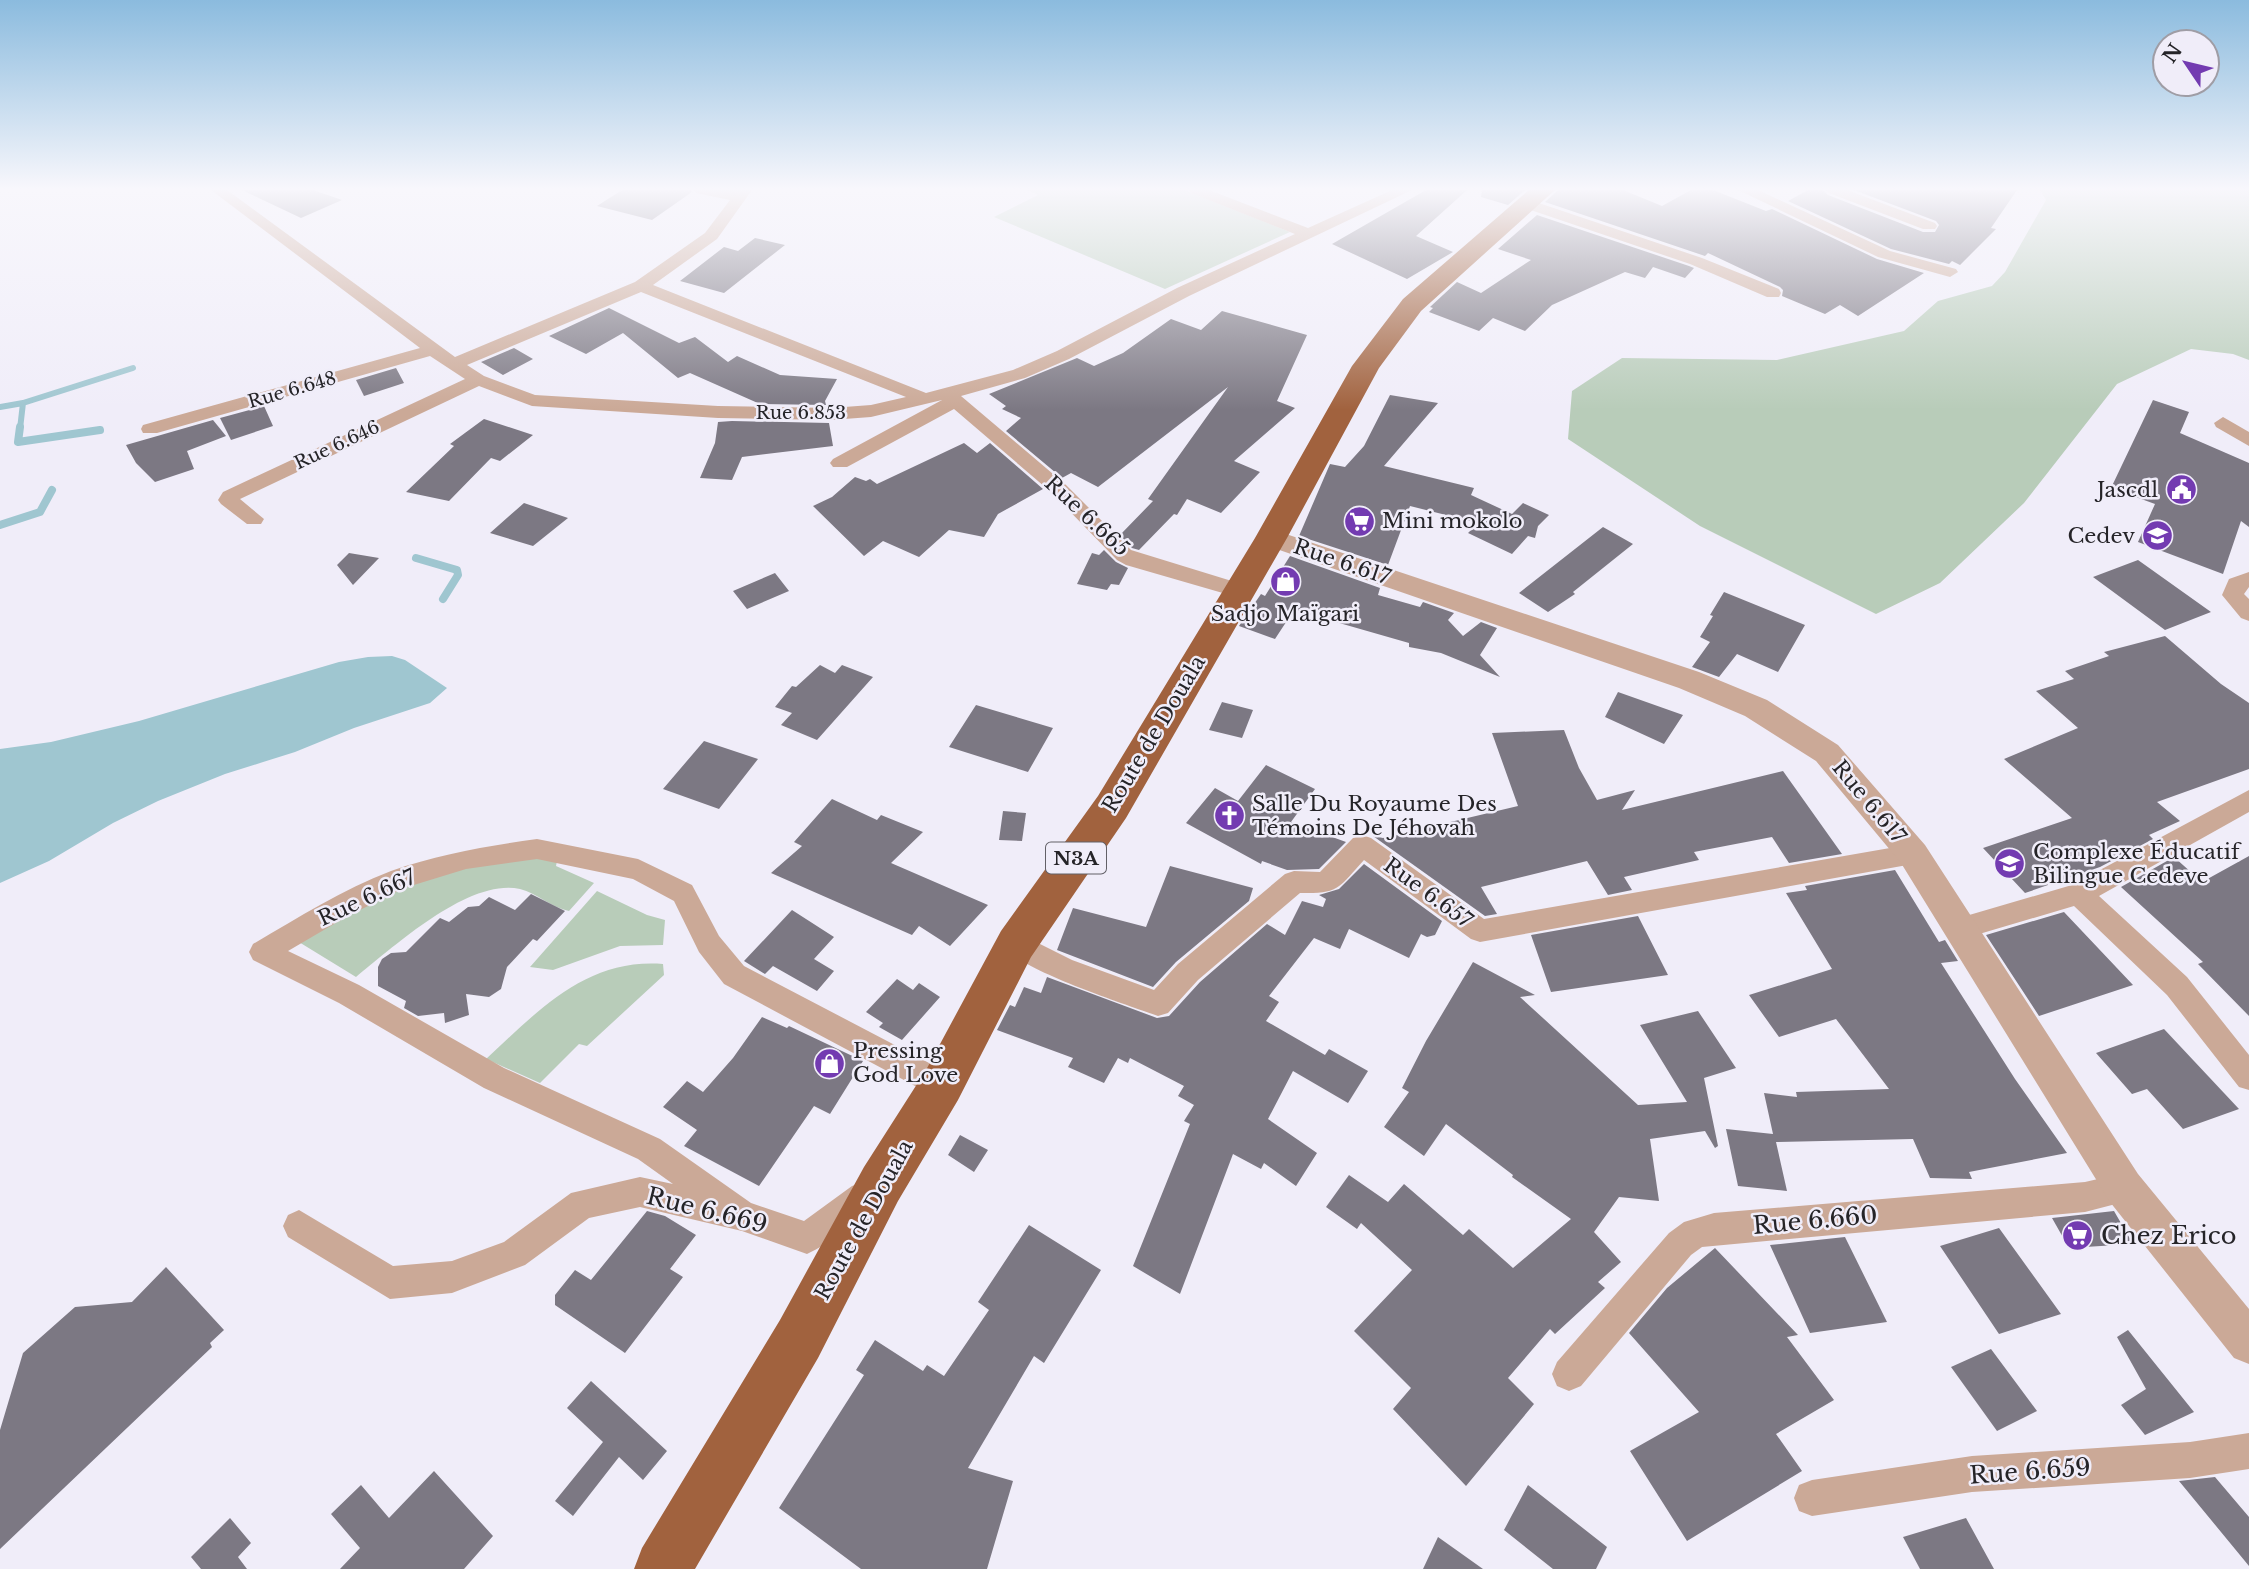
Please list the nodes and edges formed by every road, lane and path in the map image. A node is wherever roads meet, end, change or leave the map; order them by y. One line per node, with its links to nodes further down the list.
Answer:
1 (316, 263): 10 (street, Rue 6.853)
2 (673, 263): 8 (street)
3 (1246, 263): 13 (street, Rue 6.853)
4 (1460, 263): 20 (highway, Route de Douala / N3A)
5 (1701, 263): 9 (street)
6 (1918, 263): 7 (street)
7 (1950, 272)
8 (641, 286): 11 (street); 14 (street)
9 (1773, 293)
10 (433, 350): 11 (street, Rue 6.853); 16 (street, Rue 6.648)
11 (454, 364): 12 (street, Rue 6.853)
12 (478, 380): 14 (street, Rue 6.853); 19 (street, Rue 6.646)
13 (963, 394): 14 (street, Rue 6.853); 18 (street); 22 (street, Rue 6.665)
14 (926, 399)
15 (2223, 423): 17 (street)
16 (150, 429)
17 (2249, 440)
18 (840, 463)
19 (254, 519)
20 (1272, 538): 22 (highway, Route de Douala / N3A); 25 (street, Rue 6.617)
21 (2249, 579): 23 (street)
22 (1240, 591): 28 (highway, Route de Douala / N3A)
23 (2249, 613)
24 (2249, 800): 26 (street)
25 (1913, 854): 27 (street, Rue 6.617); 28 (street, Rue 6.657)
26 (2079, 894): 27 (street); 29 (street)
27 (1959, 929): 32 (street, Rue 6.617)
28 (1016, 944): 30 (highway, Route de Douala / N3A)
29 (2249, 1077)
30 (942, 1085): 31 (highway, Route de Douala / N3A); 33 (street, Rue 6.667)
31 (881, 1184): 33 (street, Rue 6.669); 39 (highway, Route de Douala / N3A)
32 (2124, 1188): 35 (street, Rue 6.617); 36 (street, Rue 6.660)
33 (742, 1215): 34 (street, Rue 6.669)
34 (299, 1226)
35 (2249, 1343)
36 (1569, 1374)
37 (2249, 1451): 38 (street, Rue 6.659)
38 (1812, 1498)
39 (663, 1569)

